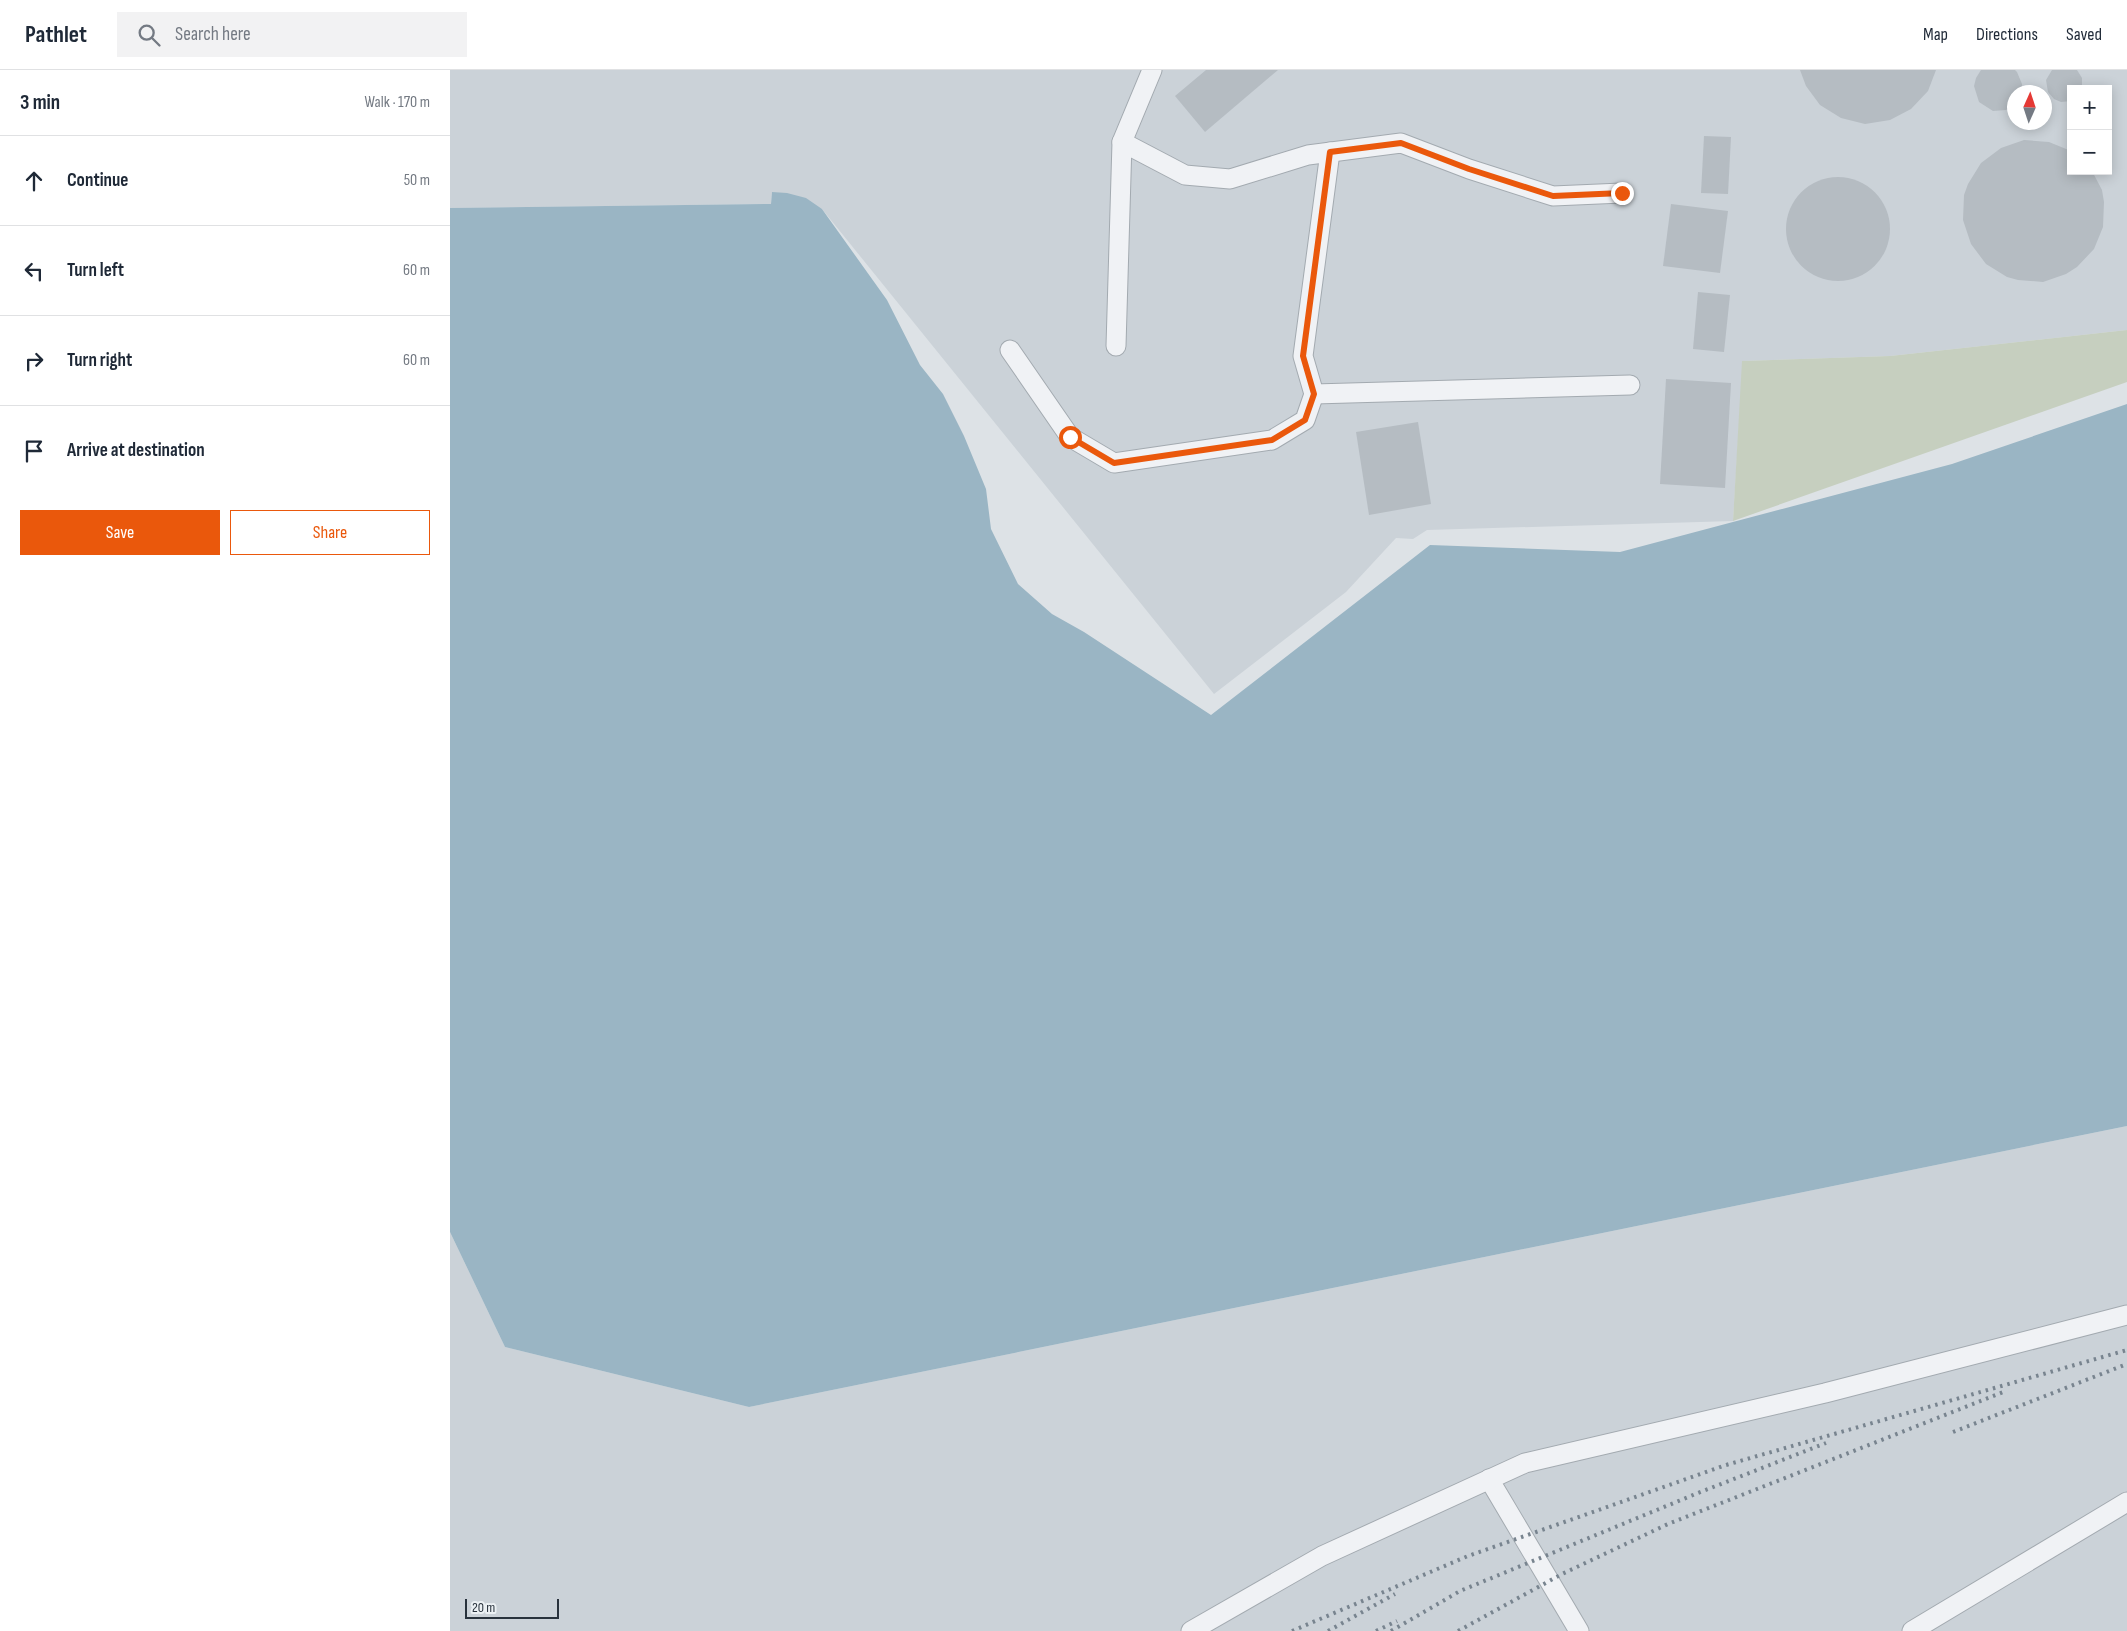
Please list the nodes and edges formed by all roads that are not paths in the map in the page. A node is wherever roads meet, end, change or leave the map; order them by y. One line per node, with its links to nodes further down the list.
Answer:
1 (1152, 70): 2 (lane)
2 (1122, 142): 3 (lane); 5 (lane)
3 (1330, 152): 4 (lane); 8 (lane)
4 (1622, 193)
5 (1116, 346)
6 (1010, 350): 8 (lane)
7 (1630, 384): 8 (lane)
8 (1314, 394)
9 (2127, 1315): 10 (lane)
10 (1490, 1479): 12 (lane); 13 (lane)
11 (2127, 1502): 14 (lane)
12 (1191, 1631)
13 (1579, 1631)
14 (1912, 1631)

